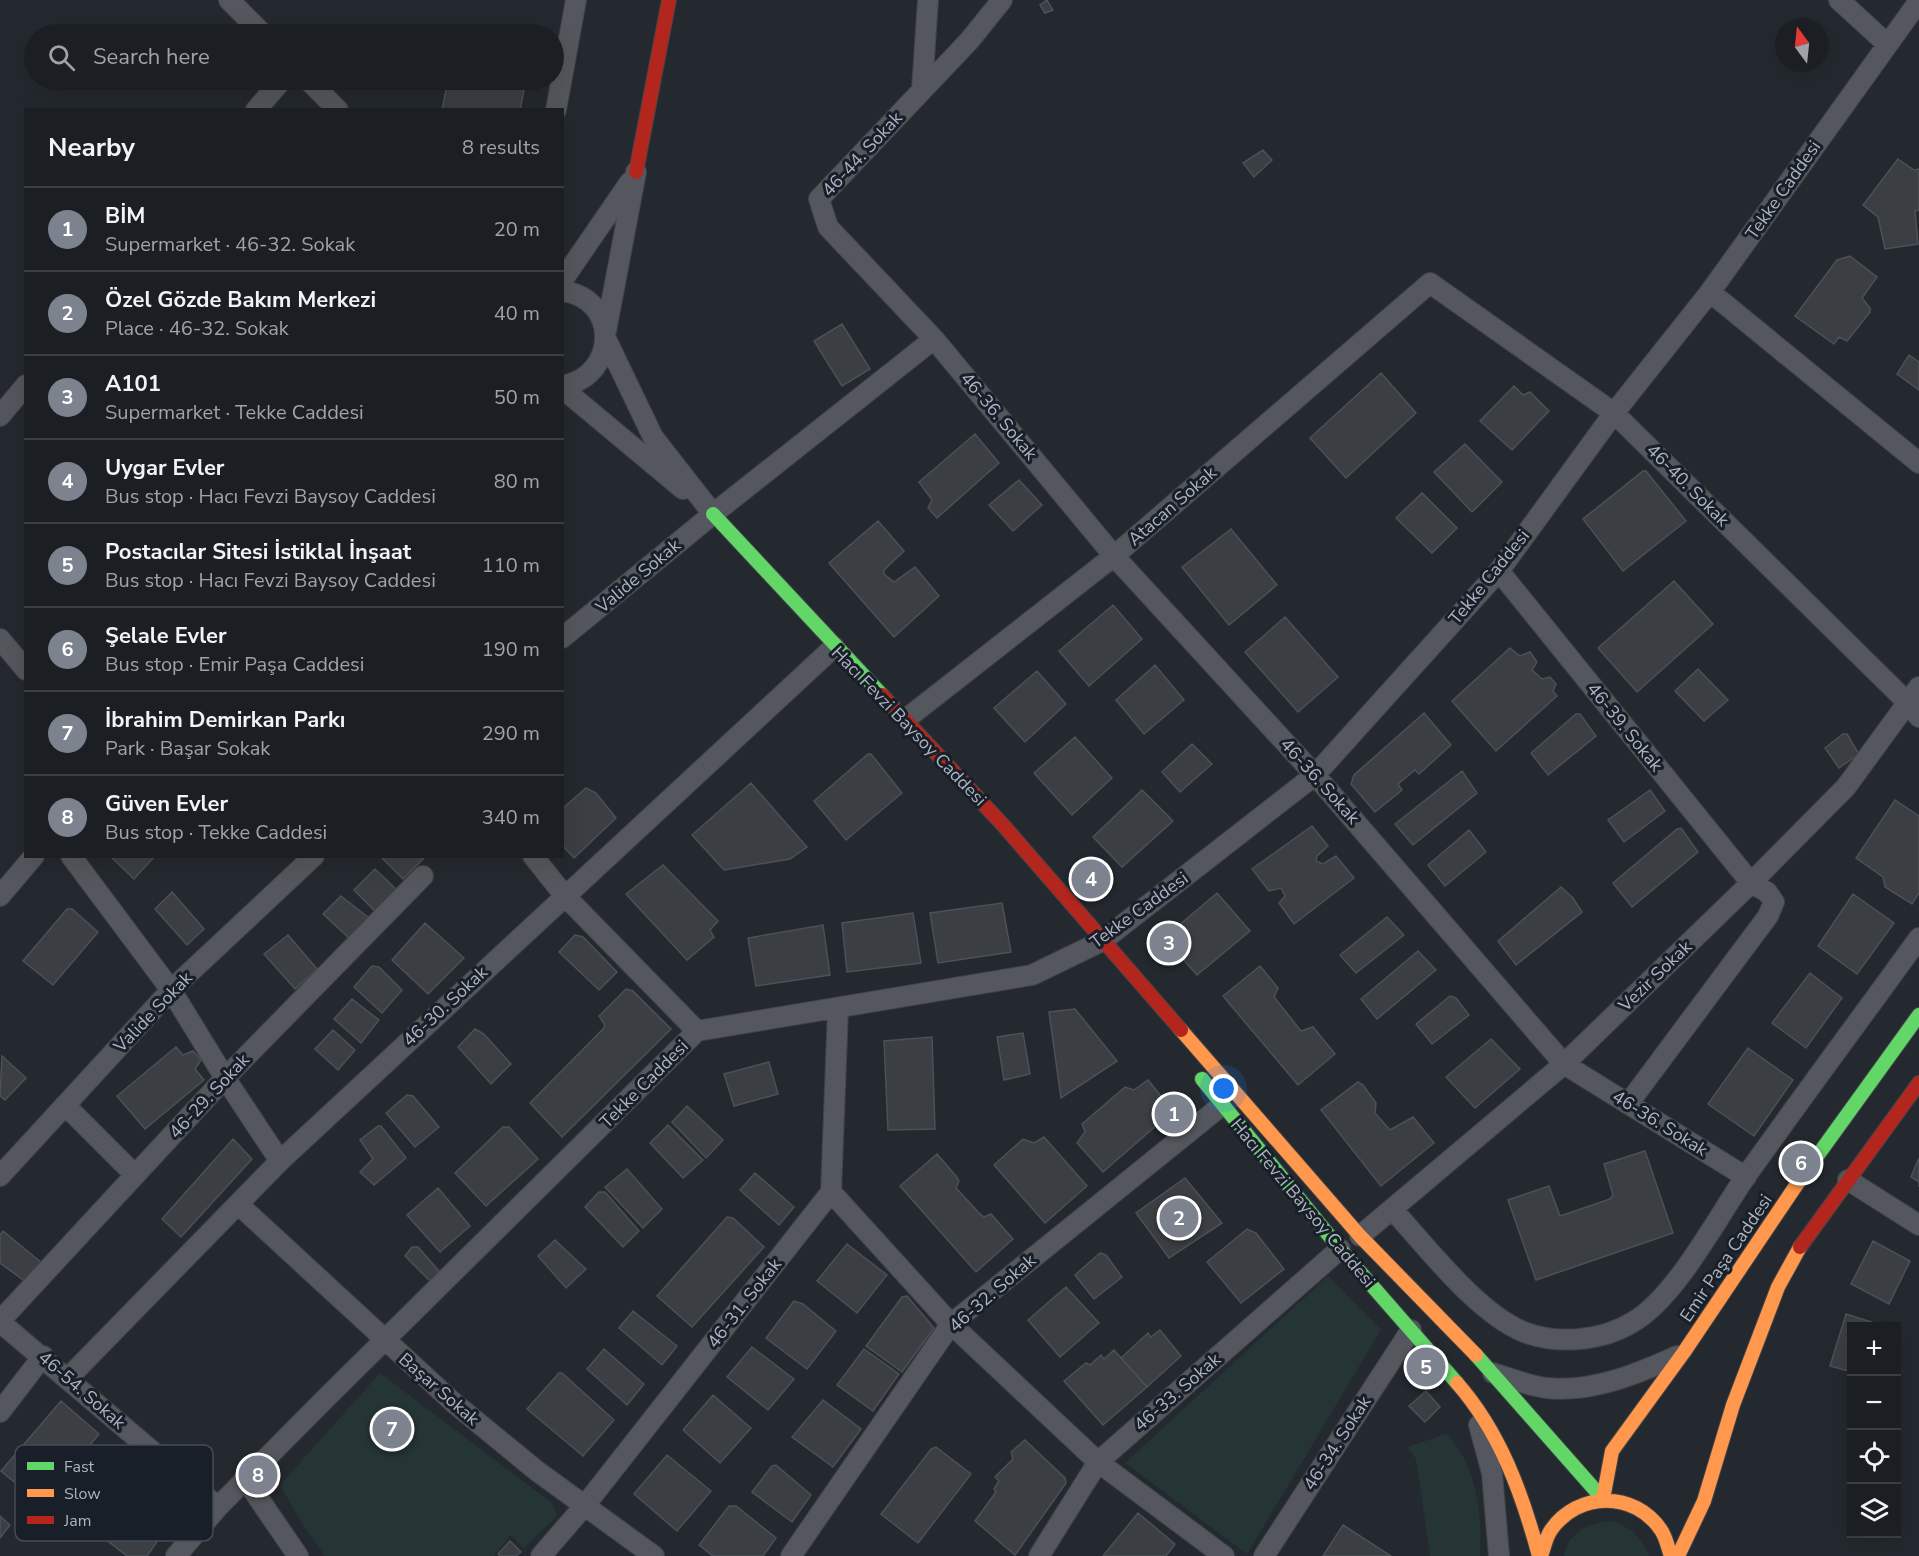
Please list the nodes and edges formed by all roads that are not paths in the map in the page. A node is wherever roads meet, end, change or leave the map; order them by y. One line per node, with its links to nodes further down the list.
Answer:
1 (576, 0): 10 (street)
2 (669, 0): 18 (street)
3 (928, 0): 11 (street)
4 (1002, 0): 11 (street, 46-44. Sokak)
5 (1839, 0): 9 (street)
6 (1919, 1): 9 (street, Tekke Caddesi)
7 (238, 3): 8 (street)
8 (255, 24)
9 (1886, 43): 22 (street, Tekke Caddesi)
10 (564, 66)
11 (922, 89): 24 (street, 46-44. Sokak)
12 (273, 90): 15 (street)
13 (318, 90): 16 (street)
14 (560, 90): 17 (street)
15 (258, 108)
16 (336, 108)
17 (556, 108)
18 (636, 172): 19 (street); 23 (street)
19 (564, 278)
20 (1430, 283): 28 (street, 46-40. Sokak); 32 (street, Atacan Sokak)
21 (564, 291): 23 (street, Hacı Fevzi Baysoy Caddesi)
22 (1710, 292): 28 (street, Tekke Caddesi); 30 (street)
23 (606, 335): 25 (street); 31 (street, Hacı Fevzi Baysoy Caddesi)
24 (934, 339): 31 (street, Valide Sokak); 32 (street, 46-36. Sokak)
25 (564, 386)
26 (24, 387): 29 (street)
27 (564, 389): 31 (street, Hacı Fevzi Baysoy Caddesi)
28 (1614, 412): 33 (street, Tekke Caddesi); 38 (street, 46-40. Sokak)
29 (0, 416)
30 (1919, 463)
31 (713, 514): 34 (street, Valide Sokak); 36 (street, Hacı Fevzi Baysoy Caddesi)
32 (1114, 556): 39 (street, Atacan Sokak); 40 (street, 46-36. Sokak)
33 (1499, 571): 40 (street, Tekke Caddesi); 46 (street, 46-39. Sokak)
34 (564, 636)
35 (0, 639): 37 (street)
36 (834, 647): 39 (street, Hacı Fevzi Baysoy Caddesi); 47 (street, 46-30. Sokak)
37 (24, 667)
38 (1915, 702): 46 (street, Vezir Sokak)
39 (906, 719): 50 (street, Hacı Fevzi Baysoy Caddesi)
40 (1315, 775): 50 (street, Tekke Caddesi); 55 (street, 46-36. Sokak)
41 (32, 858): 48 (street)
42 (72, 858): 51 (street)
43 (312, 858): 51 (street, Valide Sokak)
44 (535, 858): 47 (street)
45 (423, 876): 56 (street, 46-29. Sokak)
46 (1751, 883): 55 (street, Vezir Sokak); 58 (street, 46-39. Sokak)
47 (564, 895): 54 (street); 61 (street, 46-30. Sokak)
48 (0, 896)
49 (1919, 938): 64 (street)
50 (1102, 941): 52 (street, Tekke Caddesi); 60 (street, Hacı Fevzi Baysoy Caddesi); 70 (street, Hacı Fevzi Baysoy Caddesi)
51 (171, 990): 56 (street); 59 (street, Valide Sokak)
52 (837, 1009): 54 (street, Tekke Caddesi); 66 (street)
53 (1919, 1015): 76 (street, Emir Paşa Caddesi)
54 (697, 1031): 75 (street, Tekke Caddesi)
55 (1564, 1064): 58 (street, 46-36. Sokak); 68 (street, Vezir Sokak)
56 (225, 1078): 61 (street); 62 (street, 46-29. Sokak)
57 (1919, 1083): 65 (street)
58 (1628, 1104): 64 (street, 46-36. Sokak)
59 (65, 1105): 62 (street); 63 (street, Valide Sokak)
60 (1221, 1106): 71 (street, Hacı Fevzi Baysoy Caddesi); 73 (street, 46-32. Sokak)
61 (280, 1161): 67 (street, 46-30. Sokak)
62 (135, 1175): 72 (street, 46-29. Sokak)
63 (0, 1176)
64 (1746, 1177): 68 (street)
65 (1848, 1180): 69 (street); 102 (street)
66 (831, 1192): 73 (street); 87 (street, 46-31. Sokak)
67 (238, 1204): 75 (street, Başar Sokak); 79 (street, 46-30. Sokak)
68 (1392, 1209): 70 (street, Vezir Sokak)
69 (1919, 1225)
70 (1360, 1236): 78 (street, Hacı Fevzi Baysoy Caddesi)
71 (1340, 1249): 74 (street, Hacı Fevzi Baysoy Caddesi); 83 (street, 46-33. Sokak)
72 (0, 1322): 77 (street, 46-54. Sokak)
73 (951, 1324): 83 (street); 95 (street, 46-32. Sokak)
74 (1411, 1330): 80 (street, Hacı Fevzi Baysoy Caddesi); 98 (street, 46-34. Sokak)
75 (384, 1342): 84 (street, Tekke Caddesi); 87 (street, Başar Sokak)
76 (1684, 1352): 78 (street); 85 (street, Emir Paşa Caddesi)
77 (43, 1356): 79 (street, 46-54. Sokak); 81 (street)
78 (1493, 1373): 85 (street, Hacı Fevzi Baysoy Caddesi)
79 (68, 1378): 82 (street, 46-54. Sokak)
80 (1471, 1399): 99 (street, Hacı Fevzi Baysoy Caddesi); 100 (street, Hacı Fevzi Baysoy Caddesi)
81 (0, 1412)
82 (146, 1445)
83 (1098, 1462): 96 (street, 46-33. Sokak); 97 (street)
84 (246, 1480): 88 (street, Tekke Caddesi); 92 (street)
85 (1604, 1499): 100 (street); 101 (street)
86 (213, 1503): 88 (street, 46-54. Sokak)
87 (586, 1504): 93 (street, 46-31. Sokak); 94 (street, Başar Sokak)
88 (218, 1507): 89 (street, Tekke Caddesi)
89 (213, 1513)
90 (189, 1541): 91 (street, Tekke Caddesi)
91 (176, 1556)
92 (298, 1556)
93 (541, 1556)
94 (654, 1556)
95 (791, 1556)
96 (1039, 1556)
97 (1224, 1556)
98 (1264, 1556)
99 (1499, 1556)
100 (1540, 1556)
101 (1671, 1556)
102 (1678, 1556)

